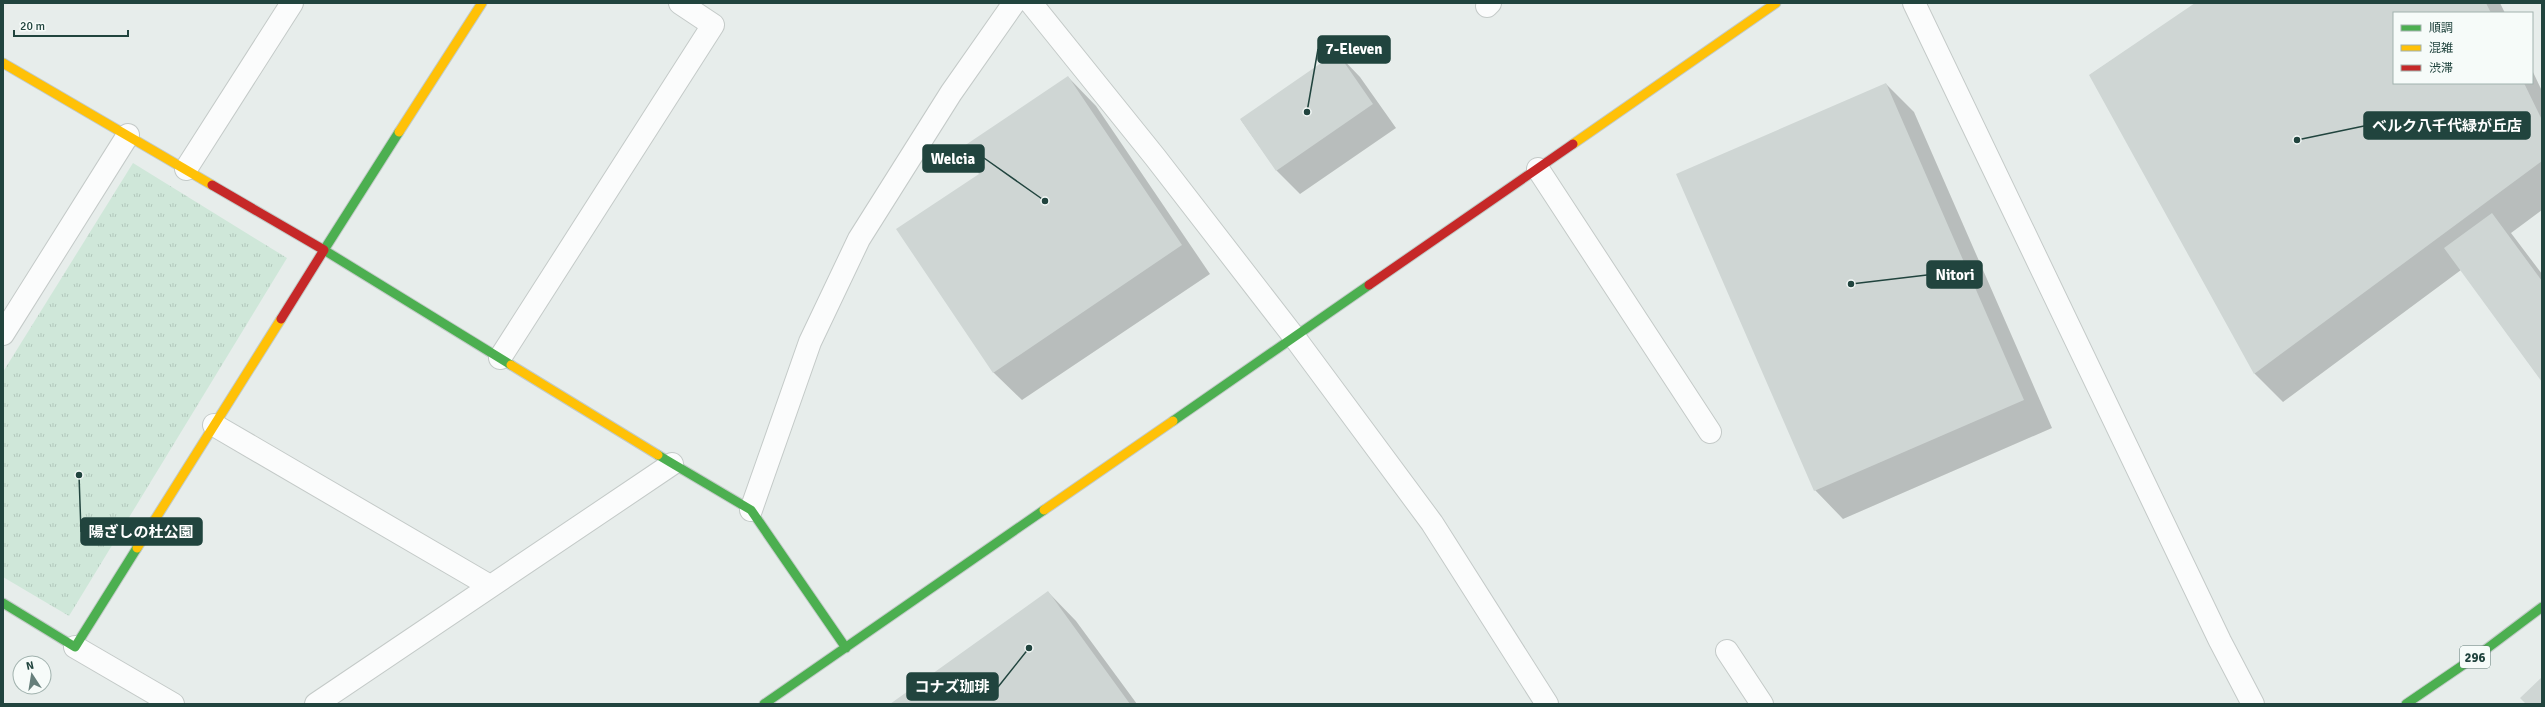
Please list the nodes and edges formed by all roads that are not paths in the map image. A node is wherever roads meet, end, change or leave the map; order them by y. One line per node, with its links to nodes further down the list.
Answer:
1 (292, 3): 10 (street)
2 (482, 3): 12 (main road)
3 (680, 3): 15 (street)
4 (1014, 3): 19 (street)
5 (1031, 3): 14 (street)
6 (1776, 3): 11 (main road)
7 (1914, 3): 31 (street)
8 (3, 62): 9 (main road)
9 (128, 135): 10 (main road); 13 (street)
10 (186, 169): 12 (main road)
11 (1538, 169): 14 (main road); 17 (street)
12 (324, 250): 15 (main road); 16 (main road)
13 (3, 334)
14 (1294, 338): 24 (main road); 29 (street)
15 (500, 358): 18 (main road)
16 (214, 425): 20 (street); 23 (main road)
17 (1710, 432)
18 (672, 464): 19 (main road); 20 (street)
19 (751, 510): 24 (main road)
20 (490, 586): 27 (street)
21 (3, 604): 23 (main road)
22 (2542, 607): 32 (main road, 296)
23 (76, 647): 26 (street)
24 (846, 648): 28 (main road)
25 (1727, 651): 30 (street)
26 (173, 704)
27 (316, 704)
28 (764, 704)
29 (1547, 704)
30 (1762, 704)
31 (2253, 704)
32 (2406, 704)

